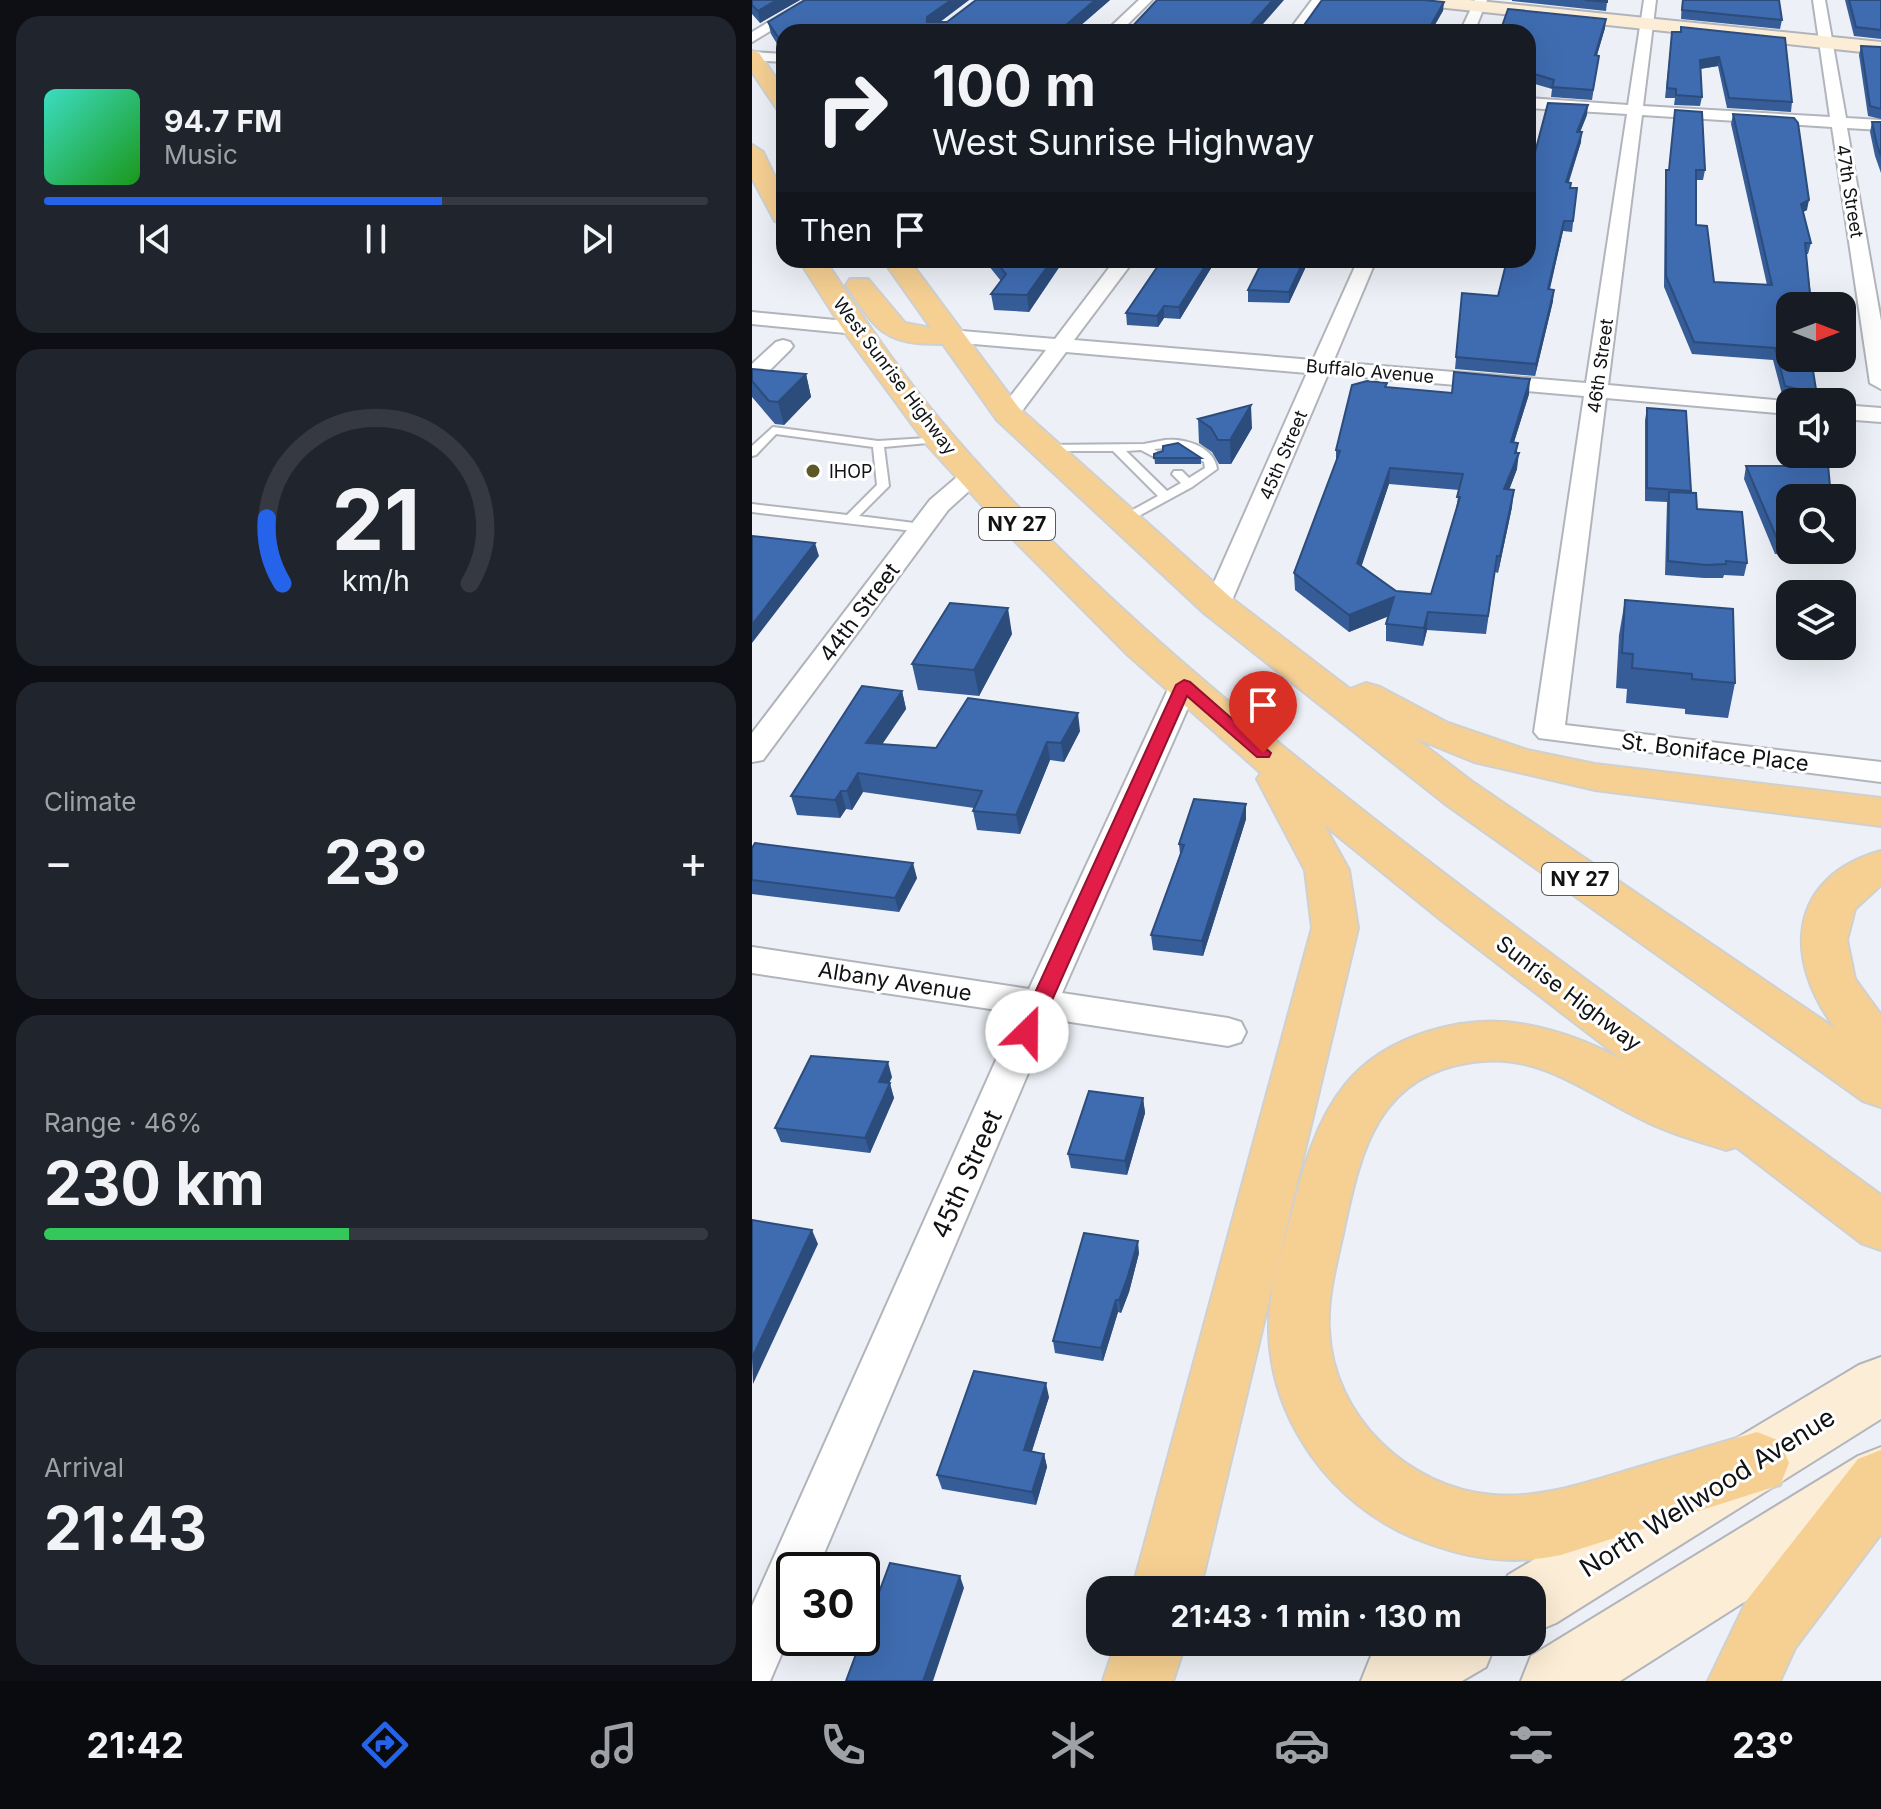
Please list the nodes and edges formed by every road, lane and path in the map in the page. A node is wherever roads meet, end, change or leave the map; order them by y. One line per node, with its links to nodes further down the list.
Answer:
1 (815, 0): 12 (street)
2 (1146, 0): 9 (street)
3 (1318, 0): 10 (street)
4 (1418, 0): 7 (main road)
5 (1650, 0): 8 (street, 46th Street)
6 (1819, 0): 13 (street, 47th Street)
7 (1479, 3): 8 (main road); 11 (street)
8 (1647, 23): 13 (main road); 21 (street, 46th Street)
9 (1120, 24)
10 (1301, 24)
11 (1470, 24)
12 (752, 38)
13 (1826, 42): 14 (main road); 22 (street, 47th Street)
14 (1881, 48)
15 (752, 56): 16 (street); 18 (highway)
16 (776, 58)
17 (752, 90): 20 (highway)
18 (776, 93)
19 (1536, 104): 21 (street)
20 (776, 107)
21 (1635, 110): 22 (street); 40 (street, 46th Street)
22 (1839, 122): 23 (street); 39 (street, 47th Street)
23 (1881, 125)
24 (753, 154): 25 (highway)
25 (760, 191): 26 (highway)
26 (776, 208)
27 (817, 268): 33 (highway, West Sunrise Highway / NY 27)
28 (842, 268): 34 (highway)
29 (902, 268): 34 (highway, NY 27)
30 (1119, 268): 35 (street)
31 (1364, 268): 37 (street, 45th Street)
32 (752, 318): 33 (street)
33 (856, 328): 45 (highway, West Sunrise Highway / NY 27)
34 (950, 336): 35 (street, Buffalo Avenue); 43 (highway, NY 27)
35 (1061, 345): 37 (street, Buffalo Avenue); 43 (street)
36 (783, 346): 38 (street)
37 (1321, 367): 40 (street, Buffalo Avenue); 60 (street, 45th Street)
38 (752, 375)
39 (1881, 383)
40 (1596, 391): 41 (street, Buffalo Avenue); 63 (street, 46th Street)
41 (1776, 406)
42 (1856, 413): 44 (street)
43 (1008, 414): 48 (highway, NY 27)
44 (1881, 415)
45 (920, 429): 46 (lane); 46 (lane); 53 (highway, West Sunrise Highway / NY 27)
46 (878, 444): 50 (lane); 57 (lane)
47 (1144, 447): 49 (lane); 51 (lane); 54 (lane)
48 (1045, 448): 49 (lane); 58 (highway, NY 27)
49 (1117, 448): 55 (lane)
50 (752, 453)
51 (1156, 455)
52 (1178, 474): 54 (lane)
53 (972, 476): 59 (street, 44th Street); 62 (highway, West Sunrise Highway / NY 27)
54 (1188, 484): 55 (lane)
55 (1165, 496): 58 (lane)
56 (752, 508): 57 (lane)
57 (850, 519): 59 (lane)
58 (1124, 520): 60 (highway, NY 27)
59 (922, 528): 64 (street, 44th Street)
60 (1217, 605): 61 (highway, NY 27)
61 (1286, 660): 67 (highway); 73 (highway, NY 27)
62 (1184, 685): 65 (highway, West Sunrise Highway / NY 27); 70 (street, 45th Street)
63 (1549, 732): 66 (street, St. Boniface Place)
64 (752, 753)
65 (1263, 753): 74 (highway, Sunrise Highway / NY 27); 79 (highway)
66 (1881, 772)
67 (1881, 812)
68 (1881, 866): 72 (highway)
69 (752, 960): 70 (street, Albany Avenue)
70 (1040, 1003): 71 (street, Albany Avenue); 83 (street, 45th Street)
71 (1228, 1032)
72 (1881, 1047)
73 (1881, 1087)
74 (1773, 1146): 75 (highway, Sunrise Highway / NY 27); 77 (highway)
75 (1881, 1226)
76 (1881, 1385): 77 (main road, North Wellwood Avenue)
77 (1757, 1463): 80 (main road, North Wellwood Avenue)
78 (1881, 1479): 86 (main road); 87 (highway)
79 (1170, 1576)
80 (1546, 1591)
81 (1146, 1656): 84 (highway)
82 (1438, 1656): 85 (main road)
83 (752, 1664)
84 (1138, 1681)
85 (1396, 1681)
86 (1556, 1681)
87 (1743, 1681)

